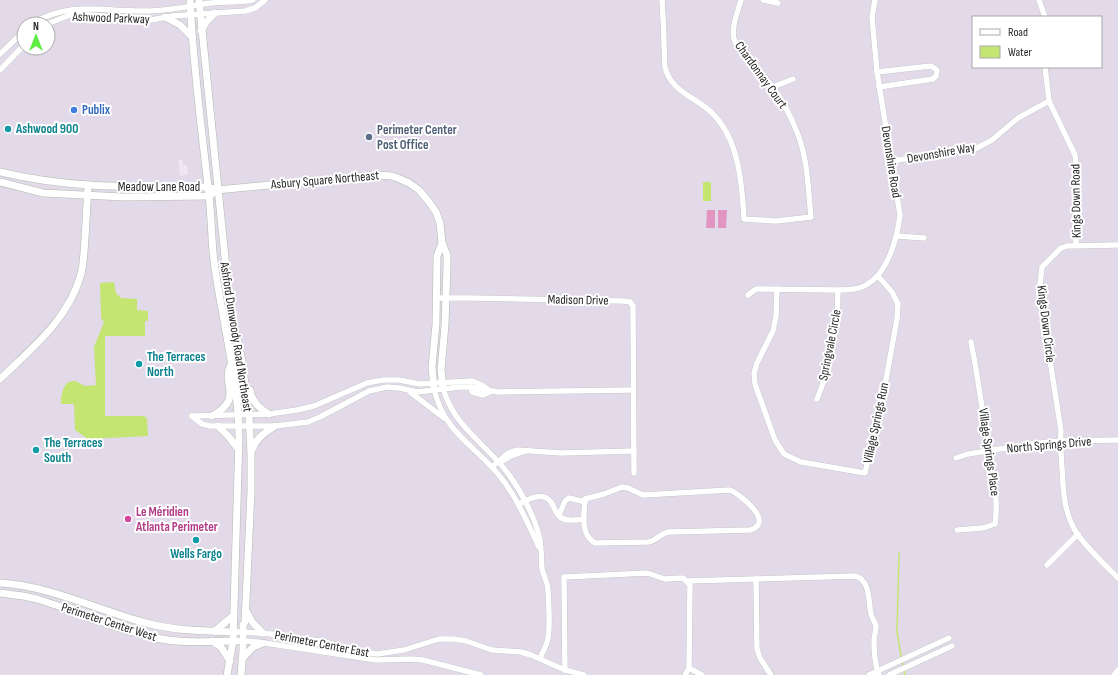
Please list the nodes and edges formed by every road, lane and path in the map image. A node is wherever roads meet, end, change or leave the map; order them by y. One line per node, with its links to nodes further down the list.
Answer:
1 (253, 0): 8 (street, Ashwood Parkway)
2 (262, 0): 11 (street, Ashwood Parkway)
3 (662, 0): 27 (street, Chardonnay Court)
4 (741, 0): 27 (street, Chardonnay Court)
5 (763, 0): 10 (street)
6 (875, 0): 25 (street, Devonshire Road)
7 (1039, 0): 15 (street)
8 (199, 2): 9 (street, Ashwood Parkway); 12 (main road, Ashford Dunwoody Road Northeast)
9 (190, 3): 13 (main road, Ashford Dunwoody Road Northeast); 14 (street, Ashwood Parkway)
10 (778, 4)
11 (214, 13): 12 (street, Ashwood Parkway); 18 (main road)
12 (200, 14): 13 (street, Ashwood Parkway); 18 (main road, Ashford Dunwoody Road Northeast)
13 (191, 15): 16 (street, Ashwood Parkway); 19 (main road, Ashford Dunwoody Road Northeast)
14 (45, 16)
15 (1045, 16)
16 (165, 18): 17 (street, Ashwood Parkway); 19 (main road)
17 (56, 20)
18 (201, 31): 35 (main road, Ashford Dunwoody Road Northeast)
19 (192, 37): 34 (main road, Ashford Dunwoody Road Northeast)
20 (16, 38): 21 (street)
21 (0, 54)
22 (16, 54): 24 (street)
23 (1045, 68): 29 (street, Kings Down Road)
24 (0, 70)
25 (877, 72): 28 (street, Devonshire Road); 28 (street)
26 (792, 79): 27 (street)
27 (773, 87)
28 (880, 87): 30 (street, Devonshire Road)
29 (1049, 101): 30 (street, Devonshire Way); 41 (street, Kings Down Road)
30 (891, 161): 38 (street, Devonshire Road)
31 (0, 172): 33 (main road, Meadow Lane Road)
32 (0, 182): 36 (main road, Meadow Lane Road)
33 (88, 186): 34 (main road, Meadow Lane Road); 36 (main road)
34 (208, 187): 35 (main road, Meadow Lane Road); 37 (main road, Ashford Dunwoody Road Northeast)
35 (217, 190): 37 (main road, Meadow Lane Road); 40 (main road, Asbury Square Northeast); 49 (main road, Ashford Dunwoody Road Northeast)
36 (87, 195): 37 (main road, Meadow Lane Road); 52 (main road)
37 (209, 196): 51 (main road, Ashford Dunwoody Road Northeast)
38 (897, 236): 39 (street); 43 (street, Devonshire Road)
39 (924, 238)
40 (442, 243): 47 (main road, Asbury Square Northeast); 48 (main road, Asbury Square Northeast)
41 (1076, 245): 42 (street, Kings Down Circle); 69 (street, Kings Down Circle)
42 (1118, 245)
43 (878, 276): 44 (street, Village Springs Run); 45 (street, Devonshire Road)
44 (778, 289): 45 (street); 46 (street)
45 (838, 290): 58 (street, Springvale Circle)
46 (748, 294)
47 (437, 298): 48 (street, Madison Drive); 54 (main road, Asbury Square Northeast)
48 (446, 298): 53 (main road, Asbury Square Northeast); 56 (street, Madison Drive)
49 (234, 326): 59 (main road); 61 (main road, Ashford Dunwoody Road Northeast)
50 (971, 342): 72 (street, Village Springs Place)
51 (232, 363): 60 (main road, Ashford Dunwoody Road Northeast); 62 (main road)
52 (0, 379)
53 (443, 385): 54 (street); 57 (street); 57 (street); 75 (street)
54 (434, 386): 55 (street); 59 (street); 63 (street)
55 (406, 390): 63 (street); 67 (street)
56 (633, 390): 57 (street); 71 (street, Madison Drive)
57 (491, 391)
58 (817, 399)
59 (269, 414): 61 (street)
60 (239, 415): 61 (street); 62 (street); 65 (main road, Ashford Dunwoody Road Northeast)
61 (249, 415): 66 (main road, Ashford Dunwoody Road Northeast)
62 (212, 416): 64 (street)
63 (447, 421): 76 (street)
64 (218, 426): 65 (street); 70 (main road)
65 (239, 426): 66 (street); 70 (main road, Ashford Dunwoody Road Northeast)
66 (249, 426): 67 (street); 73 (main road, Ashford Dunwoody Road Northeast)
67 (275, 426): 73 (main road)
68 (1118, 440): 69 (street, North Springs Drive)
69 (1060, 441): 72 (street, North Springs Drive); 84 (street, Kings Down Circle)
70 (239, 450): 94 (main road, Ashford Dunwoody Road Northeast)
71 (634, 450): 75 (street); 77 (street, Madison Drive)
72 (989, 450): 74 (street, North Springs Drive); 83 (street, Village Springs Place)
73 (251, 455): 92 (main road, Ashford Dunwoody Road Northeast)
74 (956, 458)
75 (498, 462): 76 (street); 78 (street)
76 (492, 467): 80 (street)
77 (634, 473)
78 (524, 501): 80 (street); 81 (street); 85 (street)
79 (585, 502): 81 (street); 82 (street); 82 (street)
80 (518, 505): 85 (street)
81 (559, 515): 82 (street)
82 (584, 519)
83 (957, 530)
84 (1078, 534): 86 (street); 87 (street, Kings Down Circle)
85 (540, 550): 110 (street)
86 (1047, 566)
87 (1118, 578)
88 (756, 579): 89 (street); 116 (street); 123 (street)
89 (686, 581): 113 (street); 114 (street)
90 (0, 582): 93 (main road, Perimeter Center West)
91 (0, 594): 95 (main road, Perimeter Center West)
92 (246, 609): 98 (main road, Ashford Dunwoody Road Northeast); 99 (main road)
93 (116, 614): 95 (main road); 96 (main road, Perimeter Center West)
94 (234, 615): 96 (main road); 97 (main road, Ashford Dunwoody Road Northeast)
95 (113, 625): 101 (main road, Perimeter Center West)
96 (215, 631): 97 (main road, Perimeter Center West)
97 (233, 632): 98 (main road, Perimeter Center West); 102 (main road, Ashford Dunwoody Road Northeast)
98 (243, 632): 99 (street, Perimeter Center East); 104 (main road, Ashford Dunwoody Road Northeast)
99 (263, 633): 103 (street, Perimeter Center East)
100 (949, 638): 116 (street)
101 (212, 641): 102 (main road, Perimeter Center West); 112 (main road)
102 (233, 641): 104 (main road, Perimeter Center West); 112 (main road, Ashford Dunwoody Road Northeast)
103 (319, 641): 107 (street); 108 (street, Perimeter Center East)
104 (243, 642): 105 (street, Perimeter Center East); 109 (main road, Ashford Dunwoody Road Northeast)
105 (262, 643): 107 (street, Perimeter Center East); 109 (main road)
106 (952, 646): 125 (street)
107 (297, 649): 111 (street, Perimeter Center East)
108 (408, 649): 110 (street, Perimeter Center East); 111 (street)
109 (242, 658): 118 (main road, Ashford Dunwoody Road Northeast)
110 (540, 658): 114 (street, Perimeter Center East)
111 (365, 659): 119 (street, Perimeter Center East)
112 (230, 661): 117 (main road, Ashford Dunwoody Road Northeast)
113 (689, 668): 121 (street); 122 (street)
114 (565, 670): 120 (street, Perimeter Center East)
115 (1118, 670): 126 (street)
116 (879, 673): 124 (street)
117 (227, 675)
118 (241, 675)
119 (481, 675)
120 (584, 675)
121 (685, 675)
122 (702, 675)
123 (771, 675)
124 (869, 675)
125 (889, 675)
126 (1114, 675)

